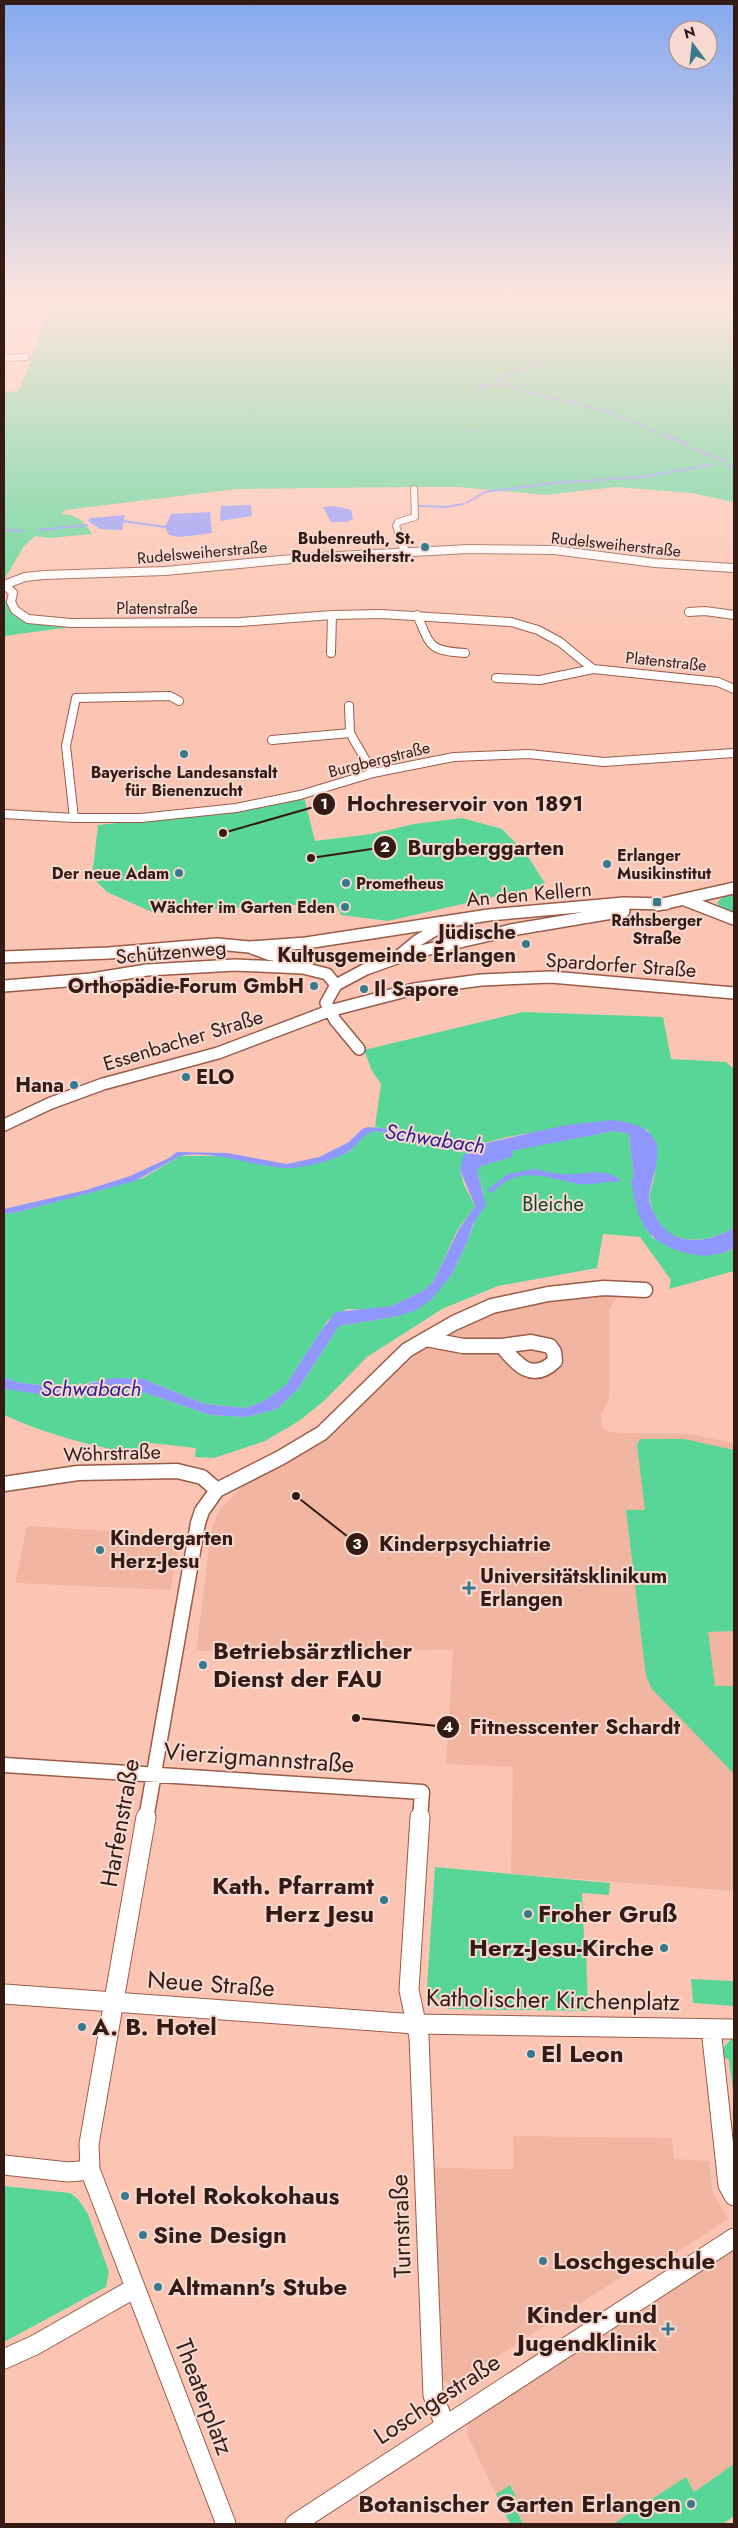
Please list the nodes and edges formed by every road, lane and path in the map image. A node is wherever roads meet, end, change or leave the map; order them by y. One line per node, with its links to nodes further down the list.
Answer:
1 (414, 489): 2 (street)
2 (405, 551): 3 (street, Rudelsweiherstraße); 4 (street, Rudelsweiherstraße)
3 (734, 568)
4 (4, 585): 5 (street)
5 (15, 610): 7 (street); 8 (street, Platenstraße)
6 (689, 612): 10 (street)
7 (4, 613)
8 (332, 615): 9 (street, Platenstraße); 11 (street)
9 (417, 615): 12 (street); 13 (street, Platenstraße)
10 (734, 615)
11 (331, 653)
12 (465, 653)
13 (593, 669): 14 (street, Platenstraße); 15 (street, Platenstraße)
14 (496, 678)
15 (734, 689)
16 (179, 701): 23 (street)
17 (349, 706): 18 (street)
18 (350, 733): 19 (street); 21 (street)
19 (272, 740)
20 (734, 753): 21 (street, Burgbergstraße)
21 (374, 773): 23 (street, Burgbergstraße)
22 (4, 814): 23 (street, Burgbergstraße)
23 (74, 818)
24 (734, 888): 25 (street)
25 (685, 900): 26 (street); 27 (street)
26 (666, 904): 28 (street, An den Kellern); 30 (street)
27 (734, 919)
28 (452, 920): 29 (street, An den Kellern); 30 (street)
29 (249, 947): 32 (street, An den Kellern); 33 (street, An den Kellern)
30 (398, 956): 34 (street)
31 (4, 957): 32 (street, An den Kellern)
32 (110, 964): 33 (street, Schützenweg); 35 (street, Schützenweg)
33 (327, 974): 34 (street)
34 (336, 985): 37 (street)
35 (4, 986)
36 (734, 993): 37 (street, Spardorfer Straße)
37 (329, 1011): 38 (street); 39 (street, Essenbacher Straße)
38 (359, 1049)
39 (4, 1125)
40 (645, 1290): 41 (street)
41 (444, 1328): 42 (street); 43 (street)
42 (426, 1339): 43 (street); 46 (street)
43 (455, 1345): 44 (street)
44 (502, 1346)
45 (4, 1484): 46 (street, Wöhrstraße)
46 (217, 1490): 48 (street, Harfenstraße)
47 (4, 1765): 48 (street, Vierzigmannstraße)
48 (154, 1774): 49 (street, Vierzigmannstraße); 51 (street, Harfenstraße)
49 (422, 1792): 52 (street, Katholischer Kirchenplatz)
50 (4, 1994): 51 (street, Neue Straße)
51 (114, 2002): 52 (street, Neue Straße); 56 (street, Harfenstraße)
52 (415, 2024): 53 (street, Katholischer Kirchenplatz); 61 (street, Turnstraße)
53 (711, 2029): 54 (street, Katholischer Kirchenplatz); 57 (street)
54 (734, 2029)
55 (4, 2165): 56 (street)
56 (90, 2170): 59 (street, Theaterplatz)
57 (734, 2196)
58 (734, 2238): 61 (street, Loschgestraße)
59 (135, 2288): 60 (street); 62 (street, Theaterplatz)
60 (4, 2359)
61 (445, 2425): 63 (street, Loschgestraße)
62 (226, 2524)
63 (295, 2524)

